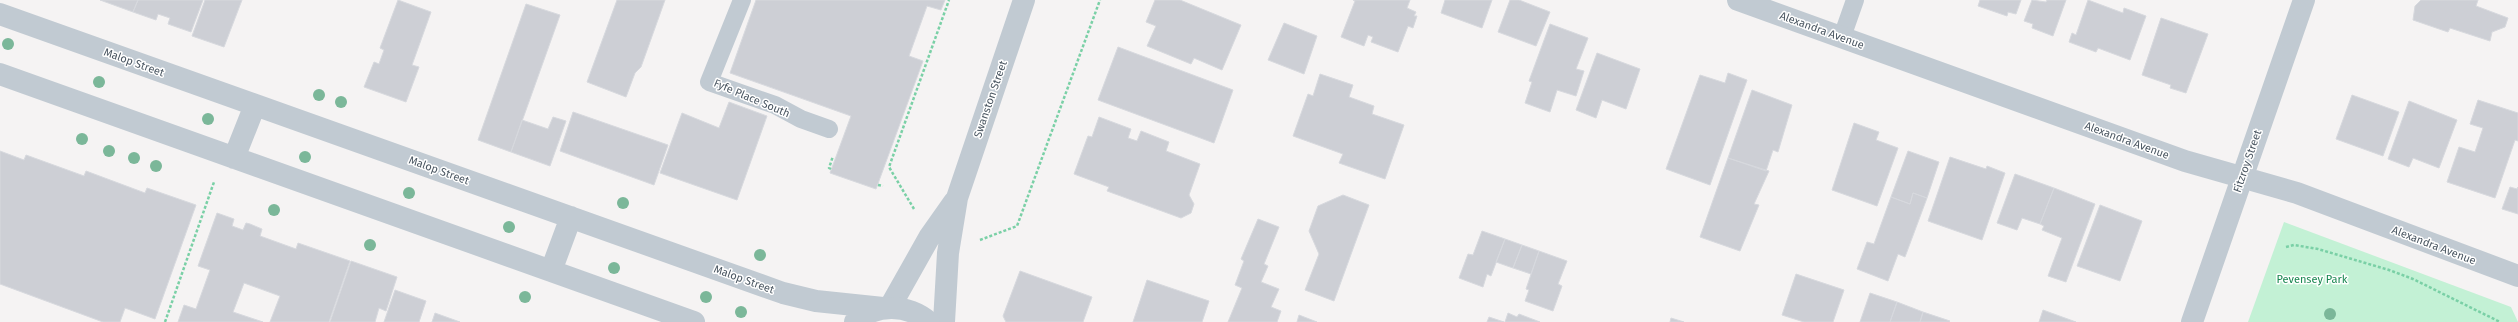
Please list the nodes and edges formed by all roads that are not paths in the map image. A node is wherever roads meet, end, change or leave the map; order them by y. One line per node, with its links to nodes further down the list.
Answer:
1 (742, 0): 10 (lane, Fyfe Place South)
2 (1024, 0): 13 (street, Swanston Street)
3 (1738, 0): 7 (street, Alexandra Avenue)
4 (1855, 0): 7 (lane)
5 (2304, 0): 12 (street, Fitzroy Street)
6 (0, 14): 9 (street, Malop Street)
7 (1842, 38): 12 (street, Alexandra Avenue)
8 (0, 74): 11 (street)
9 (255, 105): 11 (street); 14 (street, Malop Street)
10 (829, 129)
11 (229, 156): 15 (street)
12 (2241, 177): 16 (street, Alexandra Avenue); 22 (street, Fitzroy Street)
13 (957, 198): 17 (street, Swanston Street); 21 (street, Swanston Street)
14 (571, 218): 15 (street); 17 (street, Malop Street)
15 (551, 271): 18 (street)
16 (2518, 276)
17 (886, 308): 19 (street); 20 (street, Malop Street)
18 (694, 322)
19 (855, 322)
20 (929, 322)
21 (944, 322)
22 (2192, 322)

